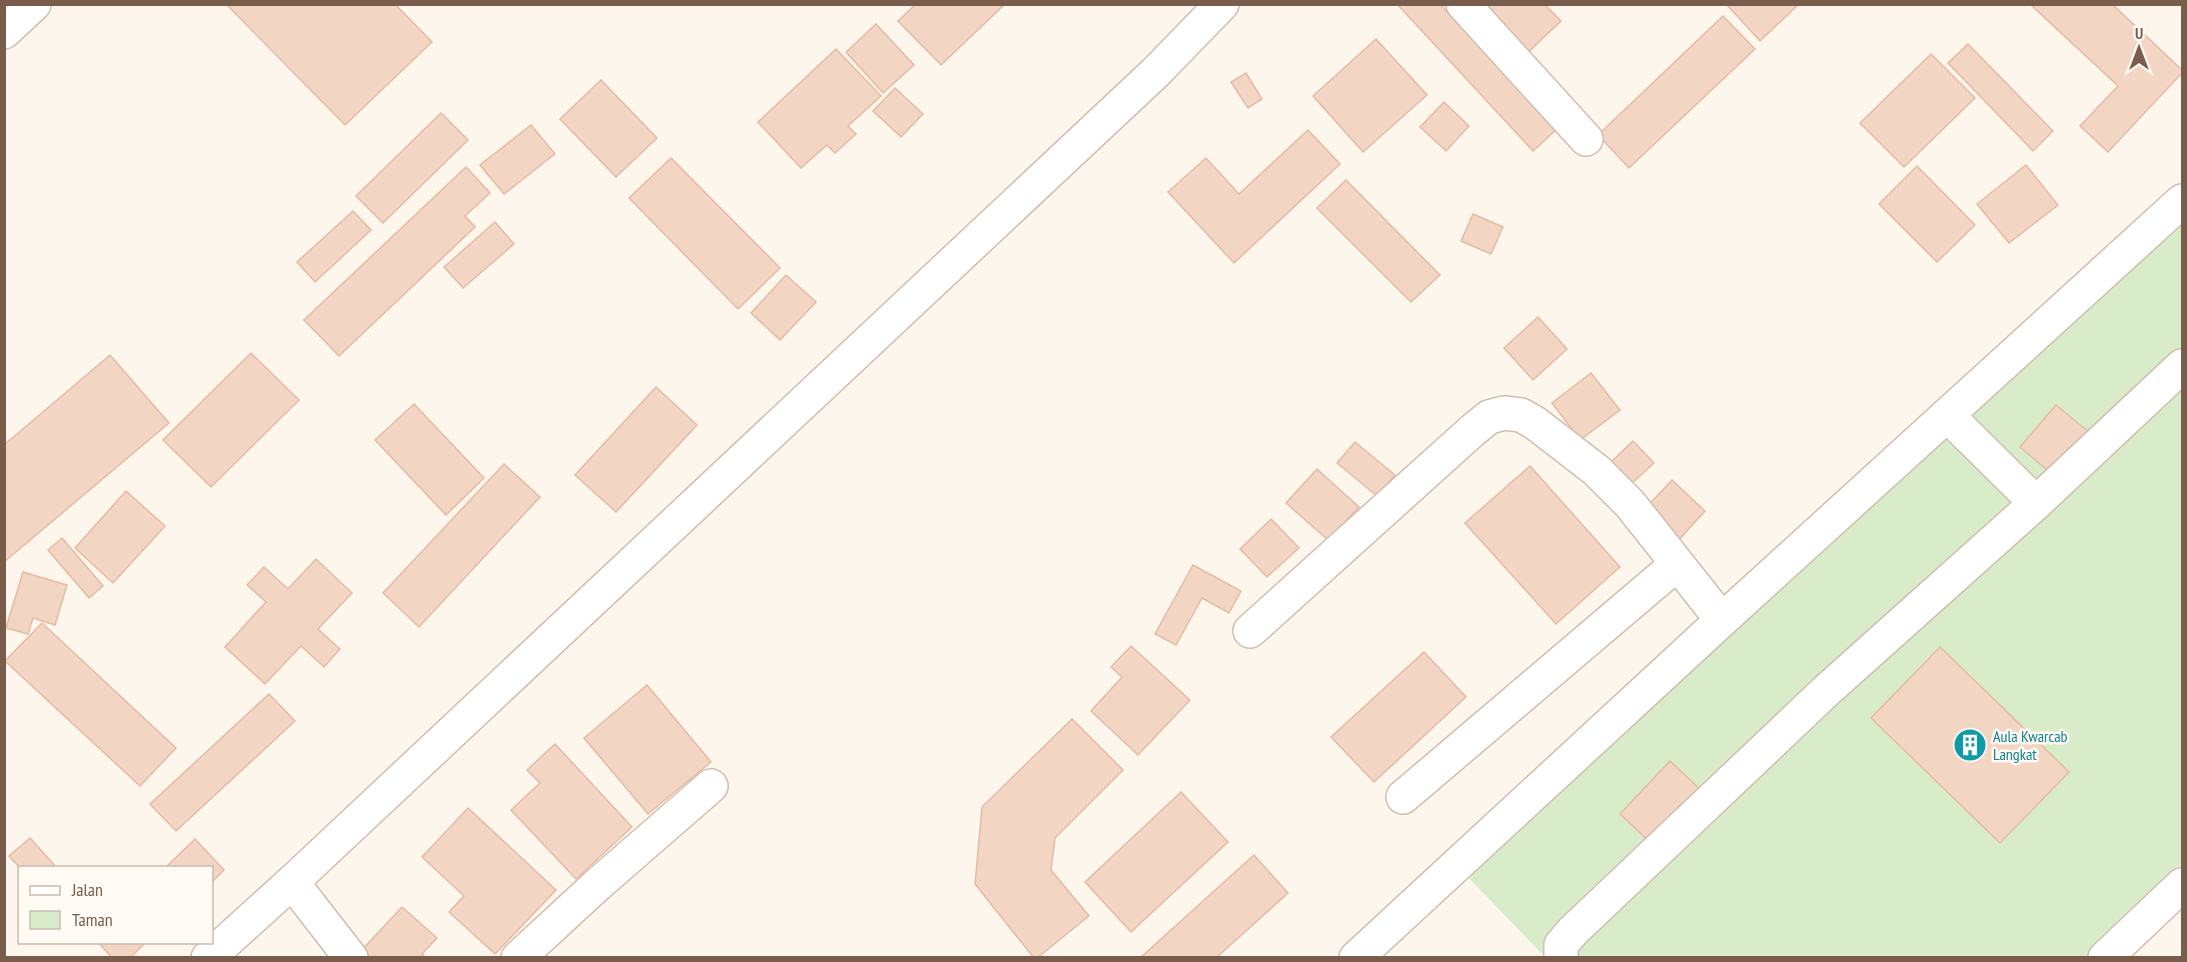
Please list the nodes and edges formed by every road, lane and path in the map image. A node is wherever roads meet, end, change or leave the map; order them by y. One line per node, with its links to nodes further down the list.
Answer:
1 (34, 4): 4 (street)
2 (1222, 4): 15 (street)
3 (1463, 4): 5 (street)
4 (4, 32)
5 (1586, 139)
6 (2182, 201): 8 (street)
7 (2182, 366): 9 (street)
8 (1947, 415): 9 (street); 11 (street)
9 (2036, 503): 21 (street)
10 (1677, 564): 11 (street); 12 (street); 14 (street)
11 (1722, 620): 17 (street)
12 (1250, 631)
13 (711, 786): 20 (street)
14 (1403, 797)
15 (292, 882): 18 (street); 19 (street)
16 (2182, 885): 22 (street)
17 (1372, 953)
18 (208, 957)
19 (351, 957)
20 (518, 957)
21 (1561, 957)
22 (2105, 957)

